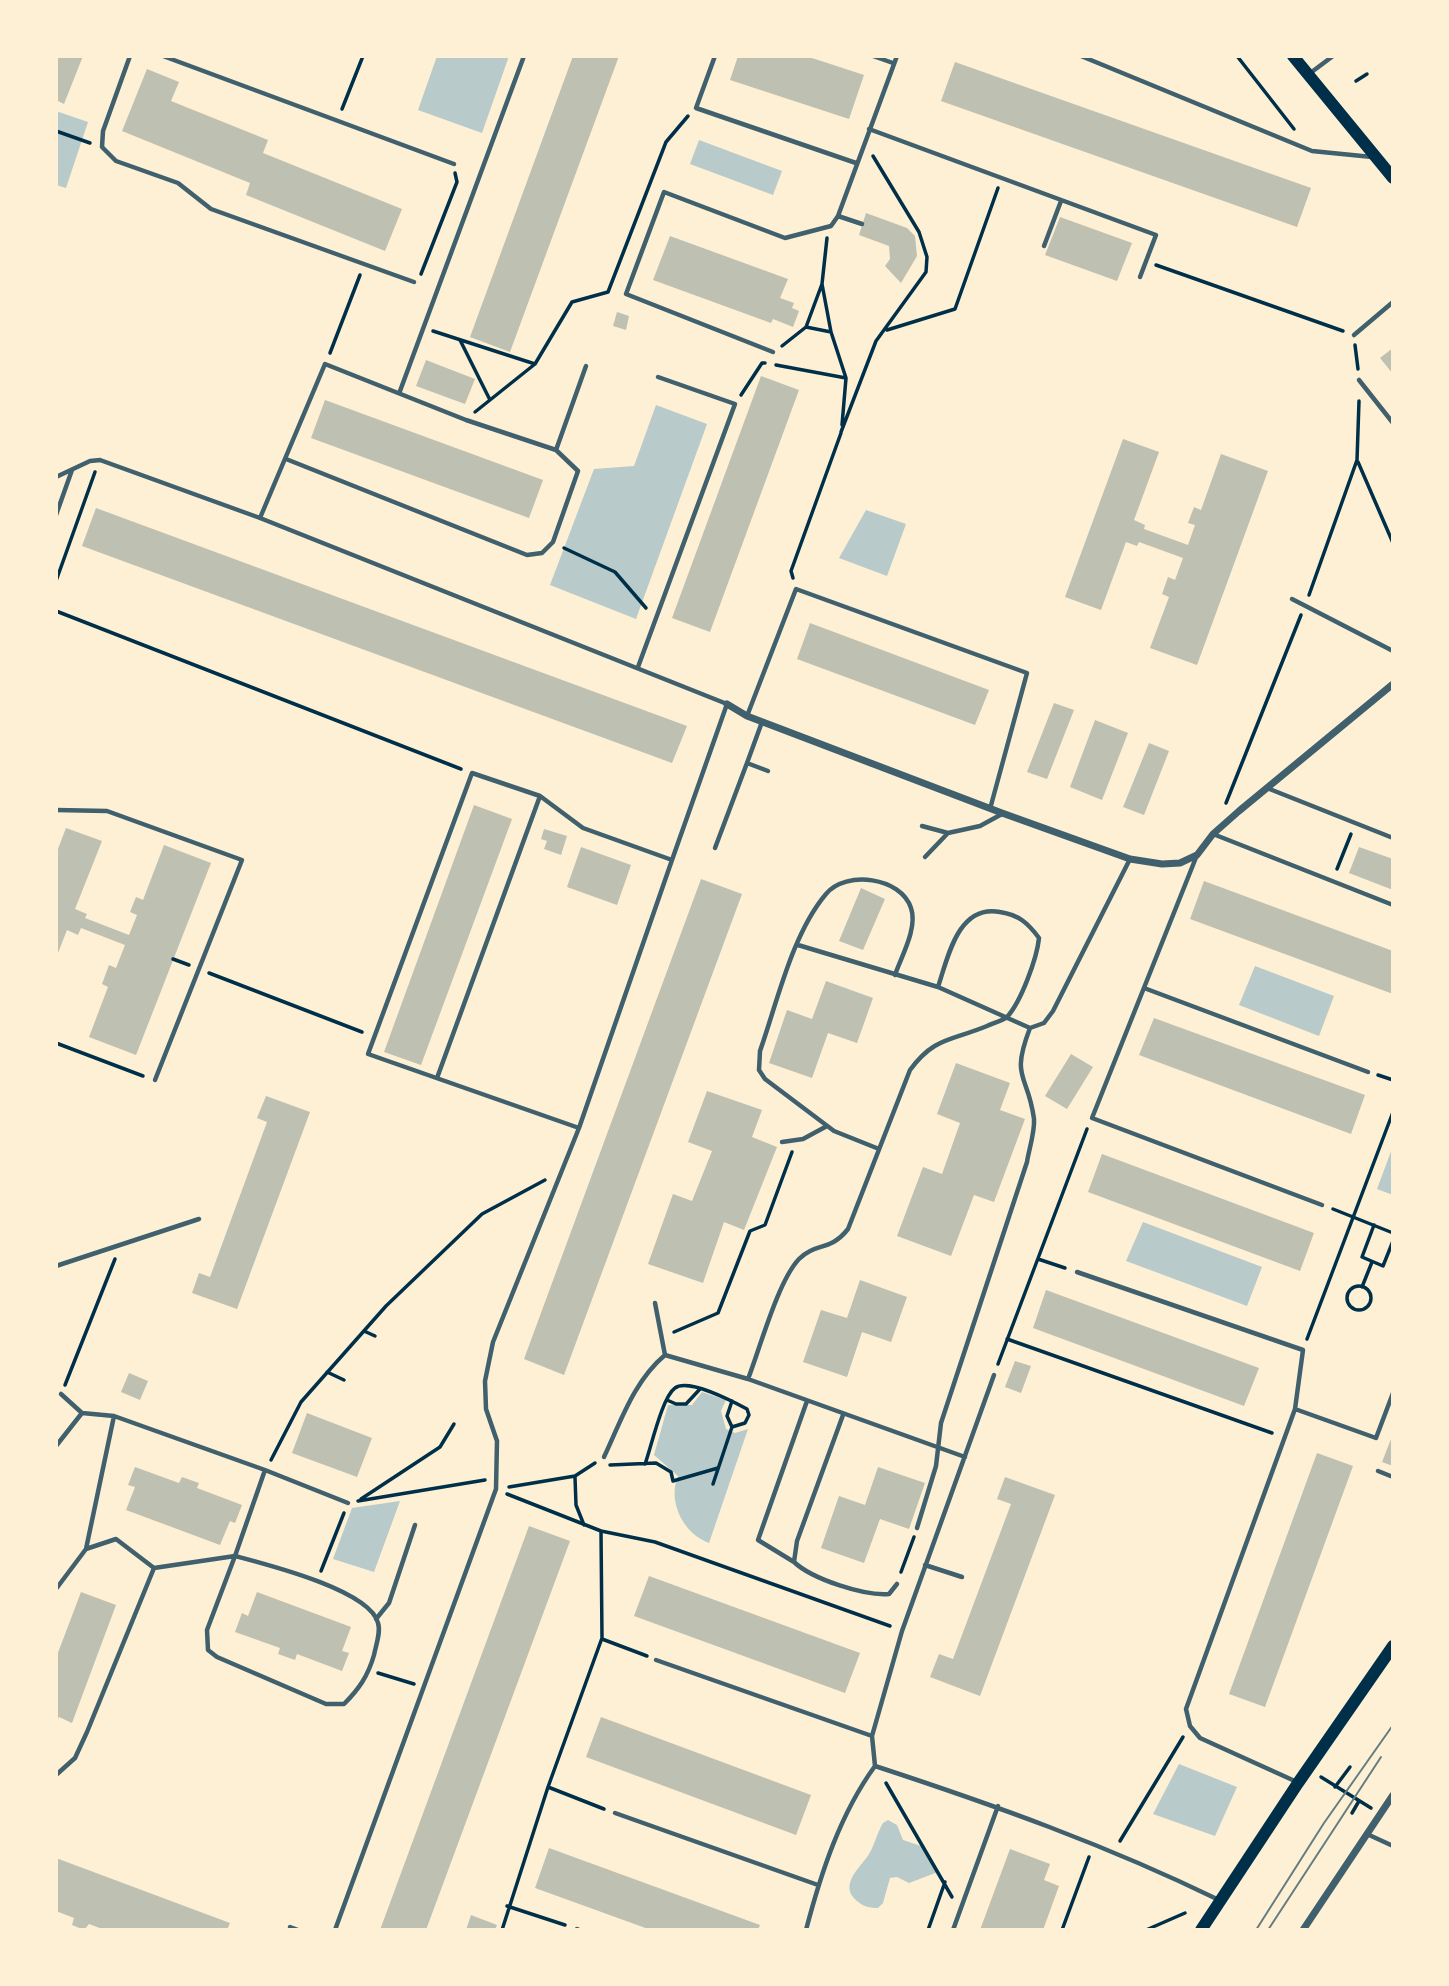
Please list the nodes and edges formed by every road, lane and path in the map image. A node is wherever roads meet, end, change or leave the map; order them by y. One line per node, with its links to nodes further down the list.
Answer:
1 (131, 56): 36 (lane)
2 (163, 56): 17 (lane)
3 (363, 56): 17 (path)
4 (524, 56): 42 (lane)
5 (715, 56): 16 (lane)
6 (873, 56): 12 (lane)
7 (897, 56): 12 (lane)
8 (1081, 56): 24 (lane)
9 (1237, 56): 19 (path)
10 (1293, 56): 14 (main road)
11 (1333, 56): 14 (lane)
12 (892, 63): 20 (lane)
13 (1367, 74): 15 (path)
14 (1308, 75): 25 (main road)
15 (1356, 82)
16 (696, 108): 26 (lane); 49 (path)
17 (338, 120): 27 (lane)
18 (1299, 123): 19 (path)
19 (1292, 128): 24 (path)
20 (869, 129): 23 (lane); 29 (lane)
21 (56, 131): 22 (path)
22 (84, 141)
23 (864, 143): 26 (lane); 43 (path)
24 (1312, 151): 25 (lane)
25 (1375, 157): 28 (main road)
26 (856, 163): 31 (lane)
27 (454, 164): 38 (path)
28 (1393, 178)
29 (1002, 179): 30 (lane); 43 (path)
30 (1061, 201): 34 (lane); 35 (lane)
31 (838, 216): 32 (lane); 33 (lane)
32 (862, 224)
33 (831, 226): 39 (path); 47 (lane)
34 (1044, 246)
35 (1146, 261): 37 (lane); 45 (path)
36 (364, 264): 38 (lane); 48 (path)
37 (1140, 277)
38 (414, 282)
39 (822, 284): 41 (path); 44 (path)
40 (1393, 302): 45 (lane)
41 (806, 327): 44 (path); 47 (path)
42 (424, 328): 46 (path); 54 (lane)
43 (885, 330): 59 (path)
44 (831, 332): 52 (path)
45 (1354, 335): 53 (path)
46 (460, 340): 49 (path); 55 (path)
47 (773, 352)
48 (325, 364): 54 (lane); 61 (lane)
49 (535, 364): 55 (path)
50 (586, 366): 60 (lane)
51 (658, 377): 56 (lane)
52 (846, 378): 56 (path); 59 (path)
53 (1359, 380): 58 (lane); 63 (path)
54 (400, 391): 57 (lane)
55 (490, 400): 57 (path)
56 (735, 404): 75 (lane)
57 (466, 419): 60 (lane)
58 (1393, 423)
59 (841, 432): 71 (path)
60 (556, 450): 68 (lane)
61 (286, 459): 67 (lane); 68 (lane)
62 (100, 460): 64 (lane); 67 (lane); 70 (path)
63 (1357, 460): 69 (path); 73 (path)
64 (72, 468): 65 (lane); 66 (lane)
65 (56, 477)
66 (56, 515)
67 (260, 518): 77 (lane)
68 (553, 542): 75 (path)
69 (1393, 543)
70 (56, 581)
71 (796, 589): 80 (lane); 87 (lane)
72 (1292, 599): 73 (lane)
73 (1306, 605): 76 (lane); 93 (path)
74 (56, 611): 84 (path)
75 (656, 619): 77 (lane)
76 (1393, 651)
77 (638, 667): 79 (lane)
78 (1393, 684): 85 (street)
79 (727, 704): 80 (street); 99 (lane)
80 (747, 716): 81 (street)
81 (763, 721): 82 (lane); 87 (street)
82 (747, 763): 83 (lane); 95 (lane)
83 (768, 771)
84 (472, 773): 86 (lane); 109 (lane)
85 (1266, 787): 90 (lane); 93 (street)
86 (540, 796): 99 (lane); 112 (lane)
87 (990, 809): 89 (street)
88 (56, 810): 103 (lane)
89 (1002, 813): 92 (lane); 98 (street)
90 (1355, 823): 94 (lane); 100 (path)
91 (922, 826): 92 (lane)
92 (948, 833): 97 (lane)
93 (1213, 834): 96 (street); 100 (lane)
94 (1393, 838)
95 (715, 848)
96 (1198, 855): 98 (street); 106 (lane)
97 (925, 857)
98 (1130, 859): 108 (lane)
99 (672, 860): 117 (lane)
100 (1333, 881): 101 (lane)
101 (1393, 905)
102 (797, 945): 104 (lane); 104 (lane); 116 (lane)
103 (199, 969): 109 (path); 113 (lane)
104 (895, 975): 105 (lane)
105 (938, 987): 107 (lane); 107 (lane)
106 (1144, 988): 111 (lane); 115 (lane)
107 (1006, 1017): 108 (lane); 120 (lane)
108 (1030, 1028): 175 (lane)
109 (374, 1037): 112 (lane)
110 (56, 1043): 113 (path)
111 (1368, 1072)
112 (437, 1078): 117 (lane)
113 (155, 1080)
114 (1393, 1112): 123 (path)
115 (1092, 1118): 122 (lane); 129 (path)
116 (827, 1126): 118 (lane); 120 (lane)
117 (579, 1128): 121 (lane)
118 (796, 1140): 119 (lane); 137 (path)
119 (782, 1142)
120 (879, 1149): 143 (lane)
121 (562, 1170): 135 (path); 168 (lane)
122 (1322, 1205): 123 (path)
123 (1352, 1217): 125 (path); 139 (path)
124 (199, 1219): 128 (lane)
125 (1374, 1226): 126 (path); 130 (path)
126 (1393, 1233)
127 (1393, 1241): 130 (path)
128 (121, 1244): 131 (lane); 146 (path)
129 (1038, 1259): 132 (path); 138 (path)
130 (1372, 1262): 133 (path)
131 (56, 1266)
132 (1077, 1272): 139 (lane)
133 (1362, 1287): 133 (path)
134 (655, 1303): 137 (lane)
135 (364, 1331): 136 (path); 141 (path)
136 (375, 1336)
137 (662, 1338): 140 (lane)
138 (1007, 1339): 142 (path); 157 (path)
139 (1303, 1350): 151 (lane)
140 (665, 1355): 143 (lane); 159 (lane)
141 (327, 1372): 144 (path); 164 (path)
142 (994, 1375): 160 (lane)
143 (748, 1379): 150 (lane)
144 (344, 1381)
145 (700, 1389): 148 (path); 148 (path); 149 (path)
146 (61, 1394): 152 (lane)
147 (1393, 1394): 151 (lane)
148 (667, 1400): 162 (path)
149 (732, 1401): 156 (path); 156 (path)
150 (807, 1401): 153 (lane); 179 (lane)
151 (1295, 1409): 157 (lane)
152 (82, 1413): 154 (lane); 158 (lane)
153 (843, 1414): 160 (lane); 179 (lane)
154 (114, 1416): 164 (lane); 177 (lane)
155 (454, 1424): 171 (path)
156 (732, 1427): 163 (path)
157 (1285, 1438): 195 (lane)
158 (56, 1446)
159 (604, 1457): 166 (path)
160 (965, 1457): 180 (lane)
161 (607, 1464): 162 (path)
162 (645, 1464): 163 (path)
163 (718, 1468): 169 (path)
164 (265, 1470): 172 (lane); 178 (lane)
165 (1378, 1471): 167 (lane)
166 (575, 1476): 170 (path); 174 (path)
167 (1393, 1477)
168 (498, 1478): 170 (lane); 171 (path)
169 (713, 1484)
170 (496, 1489): 174 (path); 194 (lane)
171 (360, 1500): 172 (path)
172 (348, 1503): 184 (path)
173 (415, 1525): 188 (lane)
174 (584, 1525): 176 (path)
175 (917, 1528): 185 (path)
176 (601, 1531): 189 (path); 190 (path)
177 (86, 1549): 181 (lane); 186 (lane)
178 (236, 1556): 181 (lane); 184 (lane); 193 (lane)
179 (794, 1562): 185 (lane)
180 (925, 1565): 182 (lane); 189 (lane)
181 (154, 1568): 200 (lane)
182 (962, 1577)
183 (1393, 1577): 187 (path)
184 (317, 1580): 188 (lane)
185 (897, 1584)
186 (56, 1589)
187 (1393, 1610)
188 (376, 1619): 193 (lane)
189 (902, 1631): 196 (lane)
190 (602, 1639): 192 (path); 202 (path)
191 (1393, 1646): 199 (main road)
192 (656, 1660): 196 (lane)
193 (370, 1670): 194 (path)
194 (425, 1687): 222 (lane)
195 (1190, 1726): 201 (lane); 213 (path)
196 (872, 1736): 197 (lane)
197 (876, 1766): 206 (lane); 214 (path); 215 (lane)
198 (1350, 1767): 203 (path)
199 (1308, 1768): 201 (main road); 203 (path)
200 (56, 1775)
201 (1298, 1783): 216 (main road)
202 (548, 1787): 208 (path); 217 (path)
203 (1335, 1787): 205 (path)
204 (1393, 1795): 209 (street)
205 (1359, 1801): 207 (path); 209 (path)
206 (998, 1806): 211 (lane); 218 (lane)
207 (1352, 1812)
208 (615, 1813): 215 (lane)
209 (1381, 1813): 210 (street)
210 (1366, 1833): 212 (lane); 231 (street)
211 (1094, 1844): 213 (lane); 228 (path)
212 (1393, 1846)
213 (1115, 1850): 216 (lane)
214 (945, 1882): 218 (path); 226 (path)
215 (818, 1885): 225 (lane)
216 (1219, 1900): 230 (main road)
217 (507, 1906): 223 (path); 224 (path)
218 (960, 1912): 227 (lane)
219 (1185, 1913): 229 (path)
220 (290, 1927): 221 (lane)
221 (298, 1930)
222 (335, 1930)
223 (502, 1930)
224 (578, 1930)
225 (806, 1930)
226 (928, 1930)
227 (953, 1930)
228 (1062, 1930)
229 (1146, 1930)
230 (1201, 1930)
231 (1303, 1930)

